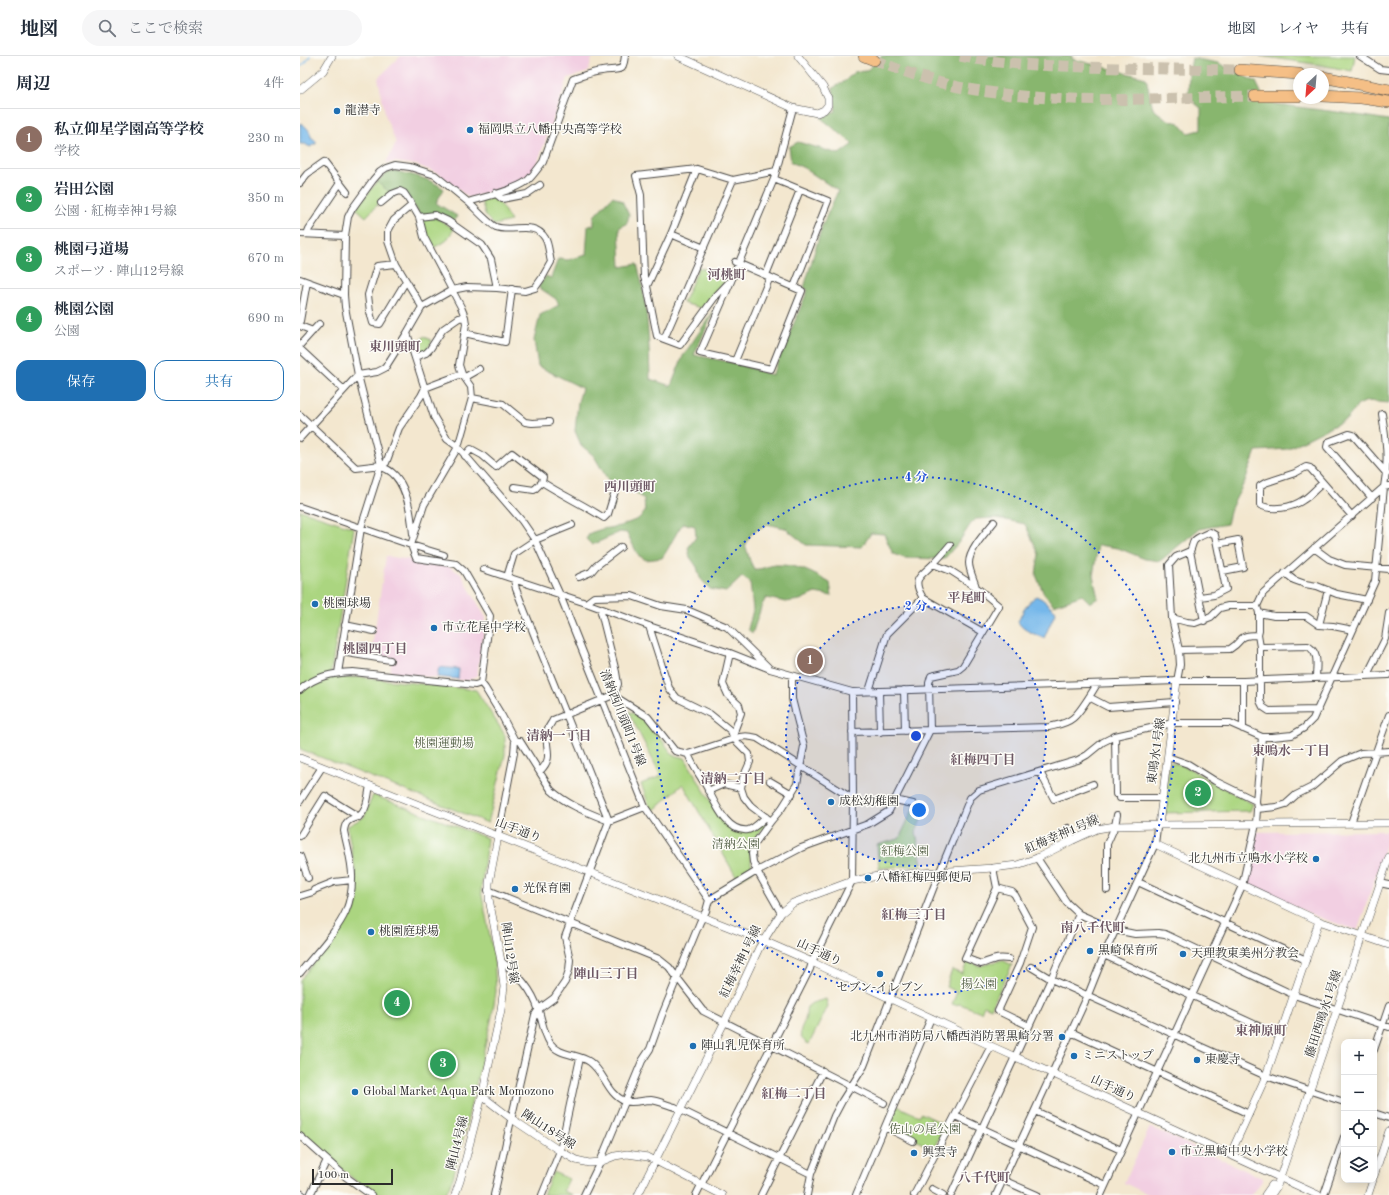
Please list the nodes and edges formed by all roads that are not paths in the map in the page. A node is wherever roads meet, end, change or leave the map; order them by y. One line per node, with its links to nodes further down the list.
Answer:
1 (332, 56): 12 (street)
2 (625, 56): 28 (street)
3 (678, 56): 18 (street)
4 (798, 56): 18 (street)
5 (864, 56): 7 (highway)
6 (1360, 56): 9 (street)
7 (874, 60)
8 (1240, 70): 10 (highway)
9 (1389, 70)
10 (1293, 74)
11 (1329, 78): 13 (highway)
12 (300, 90)
13 (1389, 90)
14 (1254, 96): 15 (highway)
15 (1293, 96)
16 (1329, 96): 17 (highway)
17 (1389, 102)
18 (793, 108): 20 (street)
19 (697, 169): 22 (street); 35 (street); 45 (street)
20 (776, 171): 21 (street); 22 (street)
21 (774, 179): 26 (street); 38 (street)
22 (733, 180): 37 (street)
23 (340, 182): 24 (street); 27 (street); 34 (street)
24 (300, 183)
25 (540, 185): 28 (street)
26 (800, 190): 40 (street); 46 (street)
27 (347, 192)
28 (495, 193): 29 (street)
29 (468, 202): 36 (street); 49 (street)
30 (381, 204): 31 (street)
31 (412, 205): 32 (street); 39 (street)
32 (419, 217): 47 (street); 48 (street)
33 (300, 234): 34 (street)
34 (307, 234): 36 (street)
35 (671, 234): 37 (street); 45 (street)
36 (345, 236): 50 (street)
37 (704, 248): 59 (street)
38 (737, 263): 40 (street); 42 (street)
39 (396, 264): 43 (street); 43 (street)
40 (768, 276): 46 (street); 63 (street)
41 (300, 279): 44 (street)
42 (732, 279): 59 (street); 63 (street)
43 (406, 281): 51 (street)
44 (307, 282): 50 (street); 53 (street)
45 (647, 286): 59 (street)
46 (794, 287): 63 (street)
47 (497, 288): 48 (street); 49 (street)
48 (452, 290): 51 (street); 52 (street)
49 (512, 290): 58 (street)
50 (344, 295): 65 (street)
51 (422, 307): 57 (street)
52 (465, 317): 58 (street); 62 (street)
53 (300, 321)
54 (319, 324): 56 (street)
55 (300, 326): 56 (street)
56 (313, 331): 60 (street)
57 (407, 333): 62 (street, 清納西川頭町1号線); 65 (street)
58 (464, 333): 66 (street)
59 (664, 339)
60 (300, 345)
61 (300, 349): 68 (street)
62 (415, 357): 67 (street, 清納西川頭町1号線)
63 (735, 361)
64 (479, 369): 66 (street)
65 (358, 375): 68 (street); 77 (street)
66 (463, 375): 67 (street); 69 (street)
67 (425, 388): 75 (street, 清納西川頭町1号線); 77 (street)
68 (344, 390): 73 (street)
69 (472, 398): 72 (street); 75 (street)
70 (1382, 414): 78 (street)
71 (300, 415): 73 (street)
72 (550, 422)
73 (312, 425): 74 (street); 77 (street)
74 (300, 438)
75 (458, 447): 76 (street, 清納西川頭町1号線); 90 (street)
76 (466, 456): 79 (street); 91 (street, 清納西川頭町1号線)
77 (381, 466): 89 (street); 90 (street)
78 (1387, 474): 82 (street); 84 (street)
79 (542, 482): 81 (street); 83 (street)
80 (1323, 483): 80 (street); 86 (street)
81 (514, 487)
82 (1386, 487): 84 (street); 100 (street)
83 (615, 491)
84 (1372, 498): 86 (street)
85 (300, 507): 89 (street)
86 (1352, 516): 96 (street)
87 (994, 522): 108 (street)
88 (572, 525): 91 (street)
89 (361, 528): 92 (street); 121 (street)
90 (414, 535): 92 (street)
91 (535, 540): 105 (street); 110 (street, 清納西川頭町1号線)
92 (411, 544): 98 (street); 143 (street)
93 (1217, 544): 97 (street); 103 (street); 103 (street)
94 (950, 545): 99 (street)
95 (620, 546): 106 (street)
96 (1314, 548): 100 (street); 104 (street)
97 (1190, 551): 111 (street); 119 (street)
98 (444, 555)
99 (933, 564): 108 (street); 112 (street)
100 (1377, 568): 102 (street); 113 (street)
101 (483, 569): 105 (street)
102 (1389, 569)
103 (1223, 571): 111 (street)
104 (1284, 574): 109 (street); 115 (street)
105 (507, 577): 107 (street)
106 (579, 577)
107 (514, 580): 110 (street); 156 (street)
108 (976, 587): 126 (street)
109 (1328, 590): 113 (street); 122 (street)
110 (560, 595): 114 (street); 153 (street, 清納西川頭町1号線)
111 (1200, 597): 120 (street)
112 (923, 598): 126 (street); 148 (street)
113 (1367, 600): 124 (street)
114 (586, 603): 116 (street); 133 (street)
115 (1257, 606): 118 (street); 120 (street)
116 (600, 608): 123 (street); 151 (street)
117 (1389, 612): 135 (street)
118 (1259, 613): 122 (street); 127 (street)
119 (1172, 618): 120 (street); 129 (street)
120 (1204, 620)
121 (345, 625): 125 (street); 130 (street)
122 (1319, 625): 124 (street)
123 (649, 626): 131 (street); 166 (street)
124 (1353, 630): 138 (street)
125 (374, 631)
126 (983, 632): 145 (street)
127 (1258, 635): 128 (street); 129 (street)
128 (1260, 647): 139 (street); 140 (street)
129 (1179, 650): 141 (street)
130 (341, 652): 132 (street); 134 (street)
131 (730, 653): 133 (street); 166 (street)
132 (390, 660)
133 (770, 669): 137 (street)
134 (338, 673): 143 (street); 146 (street)
135 (1367, 675): 136 (street); 138 (street)
136 (1389, 675)
137 (792, 676): 150 (street); 173 (street)
138 (1332, 677): 139 (street); 155 (street)
139 (1316, 678): 140 (street)
140 (1260, 680): 142 (street); 155 (street)
141 (1177, 681): 142 (street); 144 (street); 154 (street, 東鳴水1号線)
142 (1243, 681): 159 (street)
143 (481, 683): 167 (street)
144 (1097, 684): 145 (street); 152 (street)
145 (930, 689): 147 (street); 160 (street)
146 (300, 690)
147 (904, 690): 149 (street); 161 (street)
148 (869, 691): 149 (street); 150 (street)
149 (880, 691): 163 (street)
150 (852, 692): 162 (street)
151 (614, 696): 153 (street); 170 (street)
152 (1089, 697): 154 (street); 160 (street)
153 (602, 699): 156 (street); 190 (street, 清納西川頭町1号線)
154 (1175, 702): 158 (street, 東鳴水1号線)
155 (1318, 710): 165 (street)
156 (566, 714): 175 (street); 196 (street)
157 (1389, 714): 168 (street)
158 (1173, 723): 159 (street); 164 (street); 172 (street, 東鳴水1号線)
159 (1243, 728): 165 (street)
160 (930, 730): 161 (street); 186 (street)
161 (905, 731): 163 (street)
162 (852, 732): 163 (street); 185 (street)
163 (880, 732)
164 (1115, 736): 176 (street); 184 (street)
165 (1262, 737): 188 (street)
166 (734, 739): 170 (street); 173 (street); 180 (street)
167 (515, 741): 175 (street); 206 (street)
168 (1377, 751): 169 (street); 191 (street); 197 (street)
169 (1389, 751)
170 (688, 754): 181 (street)
171 (300, 758): 174 (street, 山手通り)
172 (1168, 758): 184 (street, 東鳴水1号線); 188 (street)
173 (800, 766): 183 (street); 185 (street)
174 (322, 767): 179 (street, 山手通り); 182 (street)
175 (540, 771): 196 (street)
176 (1040, 772): 178 (street); 214 (street)
177 (770, 781): 183 (street)
178 (1093, 784)
179 (370, 786): 193 (street); 206 (street, 山手通り)
180 (741, 788): 181 (street); 195 (street)
181 (708, 791): 195 (street)
182 (302, 794): 187 (street)
183 (792, 794): 195 (street)
184 (1162, 798): 200 (street, 東鳴水1号線)
185 (853, 799): 203 (street)
186 (895, 800): 189 (street); 203 (street)
187 (300, 801)
188 (1256, 801): 191 (street)
189 (913, 804)
190 (645, 807): 196 (street); 227 (street, 清納西川頭町1号線)
191 (1258, 809): 199 (street)
192 (1117, 815): 201 (street)
193 (358, 817): 205 (street); 217 (street)
194 (1094, 818): 204 (street)
195 (768, 819): 213 (street)
196 (609, 821): 215 (street)
197 (1351, 823): 198 (street, 紅梅幸神1号線); 199 (street, 紅梅幸神1号線)
198 (1389, 823)
199 (1256, 824): 200 (street, 紅梅幸神1号線); 222 (street)
200 (1159, 825): 201 (street, 紅梅幸神1号線); 208 (street)
201 (1115, 826): 204 (street, 紅梅幸神1号線); 225 (street)
202 (1068, 828): 207 (street)
203 (852, 829): 213 (street); 218 (street)
204 (1097, 830): 207 (street, 紅梅幸神1号線)
205 (300, 836)
206 (498, 836): 215 (street, 山手通り); 224 (street, 陣山12号線)
207 (1073, 840): 211 (street, 紅梅幸神1号線)
208 (1155, 844): 219 (street); 222 (street)
209 (300, 856): 216 (street)
210 (1389, 857): 220 (street, 藤田西鳴水1号線)
211 (1037, 858): 212 (street, 紅梅幸神1号線); 229 (street)
212 (993, 868): 214 (street, 紅梅幸神1号線); 223 (street)
213 (757, 871): 227 (street); 228 (street)
214 (940, 871): 218 (street, 紅梅幸神1号線); 251 (street)
215 (589, 872): 230 (street, 山手通り); 232 (street)
216 (308, 878)
217 (352, 880): 226 (street); 245 (street)
218 (852, 881): 228 (street, 紅梅幸神1号線); 243 (street)
219 (1138, 882): 233 (street); 234 (street)
220 (1380, 883): 221 (street); 235 (street, 藤田西鳴水1号線)
221 (1389, 885)
222 (1242, 886): 231 (street); 233 (street)
223 (997, 888): 240 (street); 258 (street)
224 (488, 890): 232 (street); 242 (street, 陣山12号線)
225 (1107, 890)
226 (300, 896)
227 (708, 900): 230 (street)
228 (781, 913): 236 (street, 紅梅幸神1号線)
229 (1079, 914): 234 (street); 247 (street)
230 (703, 916): 236 (street, 山手通り); 246 (street)
231 (1319, 921): 235 (street); 241 (street)
232 (570, 922): 246 (street); 253 (street)
233 (1225, 923): 239 (street); 241 (street)
234 (1115, 930): 238 (street); 239 (street)
235 (1362, 936): 237 (street); 254 (street, 藤田西鳴水1号線)
236 (764, 941): 243 (street, 山手通り); 256 (street, 紅梅幸神1号線)
237 (1389, 946)
238 (1104, 955): 248 (street); 250 (street)
239 (1210, 956): 249 (street); 250 (street)
240 (1009, 959)
241 (1306, 960): 249 (street)
242 (501, 961): 253 (street); 274 (street, 陣山12号線)
243 (812, 962): 251 (street, 山手通り); 264 (street)
244 (1031, 967): 247 (street)
245 (300, 973)
246 (677, 977): 256 (street); 275 (street)
247 (1051, 979): 248 (street); 258 (street)
248 (1088, 995): 260 (street); 261 (street)
249 (1294, 995): 254 (street); 262 (street)
250 (1192, 996): 261 (street); 262 (street)
251 (891, 1000): 255 (street, 山手通り); 272 (street)
252 (1389, 1006): 257 (street)
253 (539, 1009): 267 (street); 285 (street)
254 (1336, 1010): 257 (street); 273 (street, 藤田西鳴水1号線)
255 (931, 1018): 265 (street, 山手通り); 286 (street)
256 (725, 1021): 264 (street); 278 (street, 紅梅幸神1号線)
257 (1382, 1025): 259 (street); 263 (street)
258 (1029, 1026): 266 (street)
259 (1389, 1027)
260 (1071, 1032): 269 (street); 270 (street)
261 (1175, 1034): 269 (street); 271 (street)
262 (1280, 1036): 271 (street)
263 (1377, 1041)
264 (772, 1045): 268 (street); 289 (street)
265 (991, 1046): 266 (street, 山手通り); 283 (street)
266 (1015, 1056): 270 (street, 山手通り); 287 (street)
267 (580, 1058): 275 (street); 295 (street)
268 (823, 1071): 272 (street); 297 (street)
269 (1157, 1071): 280 (street); 281 (street)
270 (1052, 1073): 279 (street); 280 (street, 山手通り)
271 (1266, 1076): 273 (street); 281 (street)
272 (851, 1086): 277 (street); 302 (street)
273 (1310, 1091): 276 (street); 303 (street, 藤田西鳴水1号線)
274 (482, 1096): 285 (street, 陣山18号線); 313 (street, 陣山4号線)
275 (626, 1101): 278 (street); 300 (street)
276 (1341, 1101)
277 (884, 1103)
278 (680, 1110): 289 (street); 299 (street, 紅梅幸神1号線)
279 (1035, 1111): 292 (street); 294 (street)
280 (1138, 1113): 294 (street); 296 (street, 山手通り)
281 (1249, 1114): 296 (street)
282 (1377, 1114): 284 (street)
283 (955, 1116): 287 (street); 323 (street)
284 (1389, 1118)
285 (512, 1120): 295 (street, 陣山18号線); 314 (street)
286 (884, 1127): 291 (street); 322 (street)
287 (982, 1128): 292 (street); 325 (street)
288 (1389, 1132): 301 (street)
289 (728, 1134): 297 (street); 306 (street)
290 (300, 1136): 298 (street)
291 (913, 1141)
292 (1019, 1146): 304 (street); 307 (street)
293 (1341, 1146): 332 (street)
294 (1121, 1150): 307 (street)
295 (560, 1151): 300 (street, 陣山18号線); 315 (street)
296 (1230, 1155): 303 (street, 山手通り)
297 (779, 1159): 302 (street); 320 (street)
298 (327, 1160): 311 (street); 312 (street)
299 (654, 1161): 300 (street, 陣山18号線); 306 (street, 陣山18号線); 317 (street, 紅梅幸神1号線)
300 (600, 1162): 316 (street)
301 (1377, 1167)
302 (811, 1174): 321 (street)
303 (1279, 1177): 329 (street); 330 (street); 331 (street, 山手通り)
304 (1003, 1180): 326 (street); 327 (street)
305 (1372, 1183): 333 (street)
306 (702, 1184): 318 (street); 319 (street, 陣山18号線)
307 (1105, 1185): 328 (street)
308 (932, 1189): 324 (street)
309 (300, 1193): 310 (street)
310 (303, 1195)
311 (310, 1195)
312 (371, 1195)
313 (455, 1195)
314 (494, 1195)
315 (542, 1195)
316 (584, 1195)
317 (638, 1195)
318 (696, 1195)
319 (722, 1195)
320 (761, 1195)
321 (807, 1195)
322 (856, 1195)
323 (914, 1195)
324 (943, 1195)
325 (951, 1195)
326 (996, 1195)
327 (1037, 1195)
328 (1101, 1195)
329 (1265, 1195)
330 (1271, 1195)
331 (1318, 1195)
332 (1324, 1195)
333 (1368, 1195)

